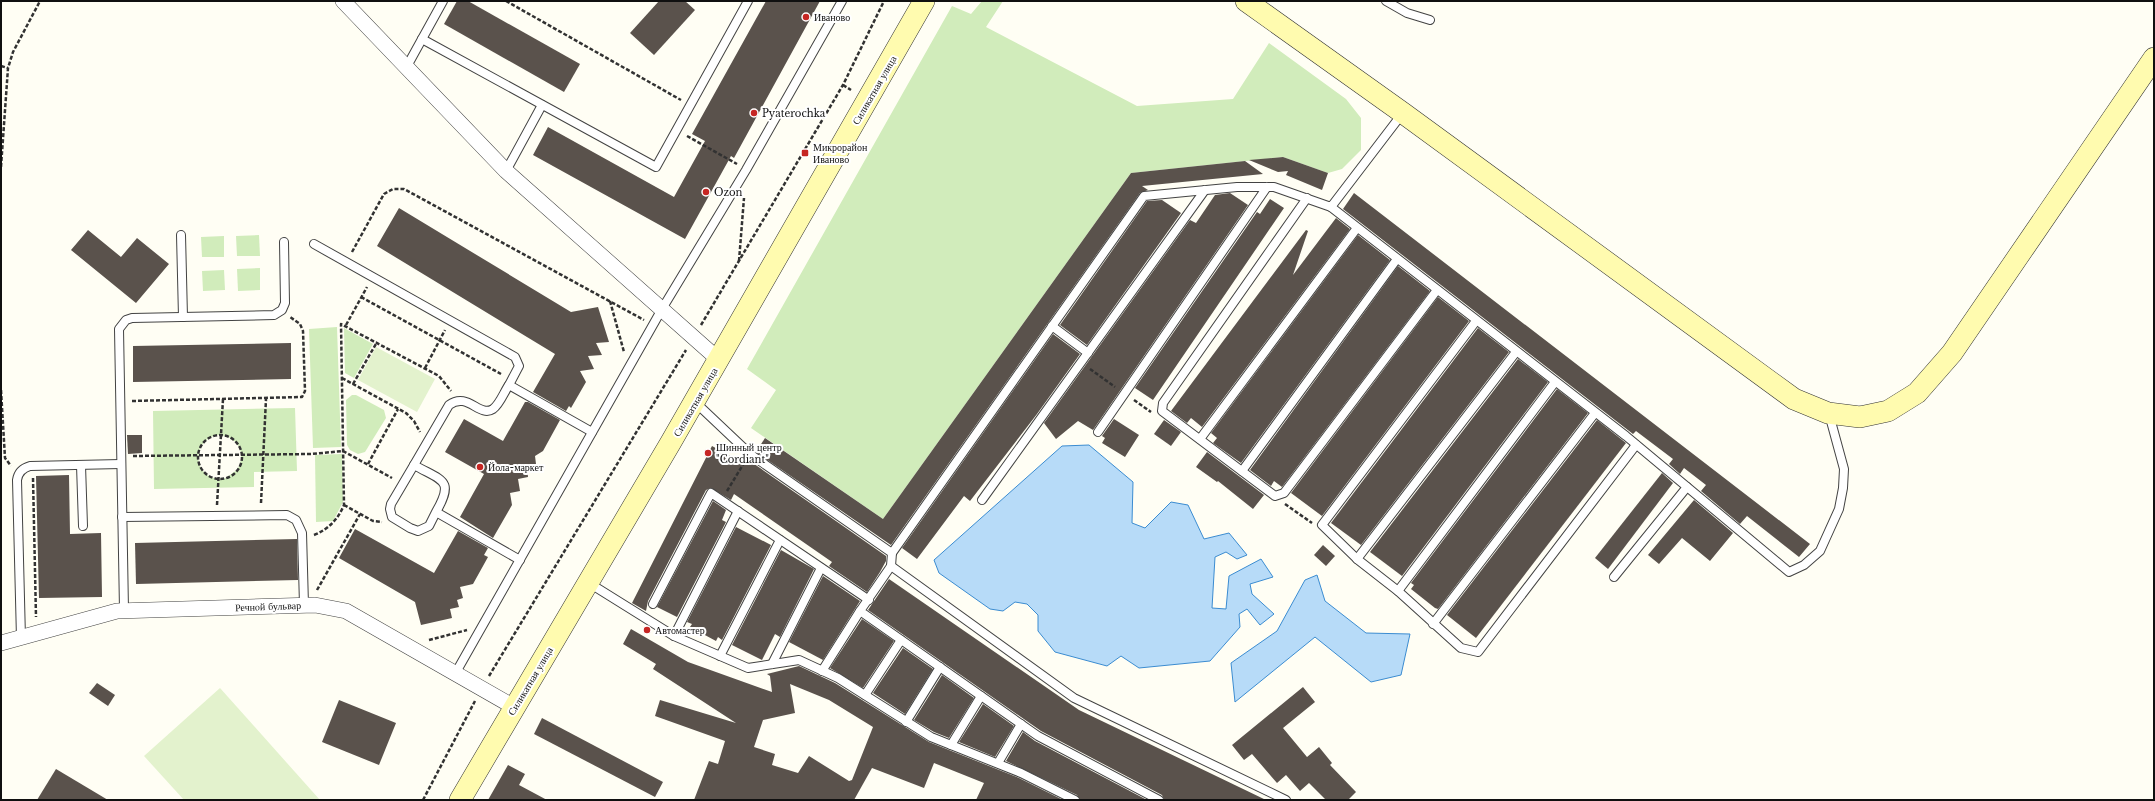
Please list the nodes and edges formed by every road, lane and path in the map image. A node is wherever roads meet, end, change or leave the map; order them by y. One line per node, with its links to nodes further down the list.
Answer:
1 (40, 1): 15 (path)
2 (343, 1): 16 (street)
3 (443, 1): 12 (lane)
4 (506, 1): 18 (path)
5 (748, 1): 18 (lane)
6 (842, 1): 36 (lane)
7 (884, 1): 44 (path)
8 (924, 1): 49 (street, Силикатная улица)
9 (1246, 1): 19 (street)
10 (1386, 1): 11 (lane)
11 (1430, 20)
12 (422, 39): 16 (lane); 17 (lane)
13 (2154, 58): 64 (street)
14 (1, 66): 15 (path)
15 (8, 68): 20 (path)
16 (406, 68): 21 (street)
17 (542, 105): 18 (lane); 21 (lane)
18 (690, 105)
19 (1403, 113): 25 (lane); 64 (street)
20 (1, 167)
21 (506, 171): 36 (street)
22 (1267, 187): 23 (lane); 24 (lane); 66 (lane)
23 (1205, 190): 43 (lane); 48 (lane)
24 (1307, 198): 25 (lane); 68 (lane)
25 (1331, 207): 26 (lane)
26 (1357, 228): 30 (lane); 68 (lane)
27 (181, 235): 38 (lane)
28 (284, 242): 37 (lane)
29 (314, 244): 31 (lane)
30 (1397, 259): 33 (lane); 83 (lane)
31 (347, 262): 32 (lane); 35 (path)
32 (373, 276): 34 (path); 39 (lane)
33 (1437, 290): 40 (lane); 87 (lane)
34 (361, 297): 41 (path); 45 (path)
35 (610, 301): 42 (path); 51 (path)
36 (662, 309): 42 (lane); 44 (street)
37 (282, 310): 38 (lane); 57 (path)
38 (183, 317): 60 (lane)
39 (450, 320): 45 (path); 53 (lane)
40 (1476, 321): 47 (lane); 98 (lane)
41 (346, 325): 46 (path); 52 (path)
42 (653, 325): 51 (lane)
43 (1052, 326): 48 (lane); 102 (lane)
44 (694, 339): 49 (street); 129 (path)
45 (439, 340): 50 (path); 53 (path)
46 (377, 342): 50 (path); 55 (path)
47 (1516, 352): 54 (lane); 104 (lane)
48 (1088, 353): 89 (lane)
49 (718, 360): 61 (street, Силикатная улица)
50 (425, 368): 59 (path)
51 (628, 368): 65 (lane)
52 (342, 378): 55 (path); 71 (path)
53 (510, 382): 59 (lane); 65 (lane)
54 (1555, 382): 63 (lane); 109 (lane)
55 (353, 384): 62 (path)
56 (1, 390): 82 (path)
57 (266, 398): 58 (path); 73 (path)
58 (223, 399): 60 (path); 67 (path)
59 (456, 401): 69 (lane)
60 (119, 402): 77 (lane)
61 (694, 402): 74 (lane); 108 (street, Силикатная улица)
62 (398, 409): 69 (path); 78 (path)
63 (1595, 413): 70 (lane); 116 (lane)
64 (1828, 413): 86 (lane)
65 (592, 432): 103 (lane)
66 (1098, 432)
67 (221, 435): 72 (path); 75 (path); 76 (path)
68 (1200, 439): 83 (lane)
69 (426, 442): 80 (lane)
70 (1636, 445): 86 (lane); 116 (lane)
71 (344, 451): 73 (path); 78 (path); 90 (path)
72 (242, 454): 73 (path); 76 (path); 84 (path)
73 (263, 454): 93 (path)
74 (750, 454): 88 (path); 102 (lane)
75 (197, 455): 76 (path); 77 (path); 84 (path)
76 (220, 455): 84 (path)
77 (121, 460): 79 (lane); 96 (lane)
78 (368, 464): 85 (path)
79 (81, 465): 81 (lane); 99 (lane)
80 (414, 465): 85 (lane); 92 (lane)
81 (33, 466): 82 (lane); 118 (path)
82 (21, 471): 120 (lane)
83 (1242, 471): 87 (lane)
84 (219, 479): 95 (path)
85 (402, 485): 97 (lane)
86 (1687, 487): 107 (lane)
87 (1276, 496): 98 (path)
88 (721, 500): 91 (lane); 112 (lane)
89 (982, 500)
90 (344, 505): 94 (path); 100 (path)
91 (738, 511): 101 (lane); 119 (lane)
92 (436, 512): 97 (lane); 103 (lane)
93 (260, 514): 95 (lane); 100 (lane)
94 (360, 514): 97 (path); 110 (path)
95 (217, 515): 96 (lane)
96 (122, 517): 114 (lane)
97 (396, 520)
98 (1322, 525): 104 (lane)
99 (83, 526)
100 (302, 538): 113 (lane)
101 (780, 540): 106 (lane); 124 (lane)
102 (892, 553): 105 (lane)
103 (520, 560): 117 (lane)
104 (1357, 560): 109 (lane)
105 (891, 566): 111 (lane); 141 (lane)
106 (821, 568): 111 (lane); 125 (lane)
107 (1614, 577)
108 (588, 582): 119 (lane); 132 (street, Силикатная улица)
109 (1398, 591): 116 (lane)
110 (316, 592)
111 (869, 600): 115 (lane)
112 (653, 604)
113 (304, 605): 114 (street, Речной бульвар); 128 (street, Речной бульвар)
114 (124, 610): 118 (street, Речной бульвар)
115 (860, 611): 121 (lane); 127 (lane)
116 (1433, 624)
117 (483, 626): 122 (path); 128 (lane)
118 (36, 634): 120 (street, Речной бульвар)
119 (674, 636): 124 (lane)
120 (21, 638): 123 (street, Речной бульвар)
121 (901, 640): 126 (lane); 130 (lane)
122 (427, 641)
123 (1, 643)
124 (720, 656): 125 (lane)
125 (772, 664): 127 (lane)
126 (940, 667): 131 (lane); 133 (lane)
127 (822, 671): 130 (lane)
128 (455, 674): 129 (street, Речной бульвар)
129 (482, 689): 132 (street, Речной бульвар); 137 (path)
130 (865, 695): 133 (lane)
131 (981, 696): 134 (lane); 135 (lane)
132 (514, 707): 138 (street, Силикатная улица)
133 (906, 722): 135 (lane)
134 (1021, 724): 136 (lane); 140 (lane)
135 (951, 745): 136 (lane)
136 (998, 763): 139 (lane)
137 (423, 800)
138 (460, 800)
139 (1075, 800)
140 (1159, 800)
141 (1286, 800)

